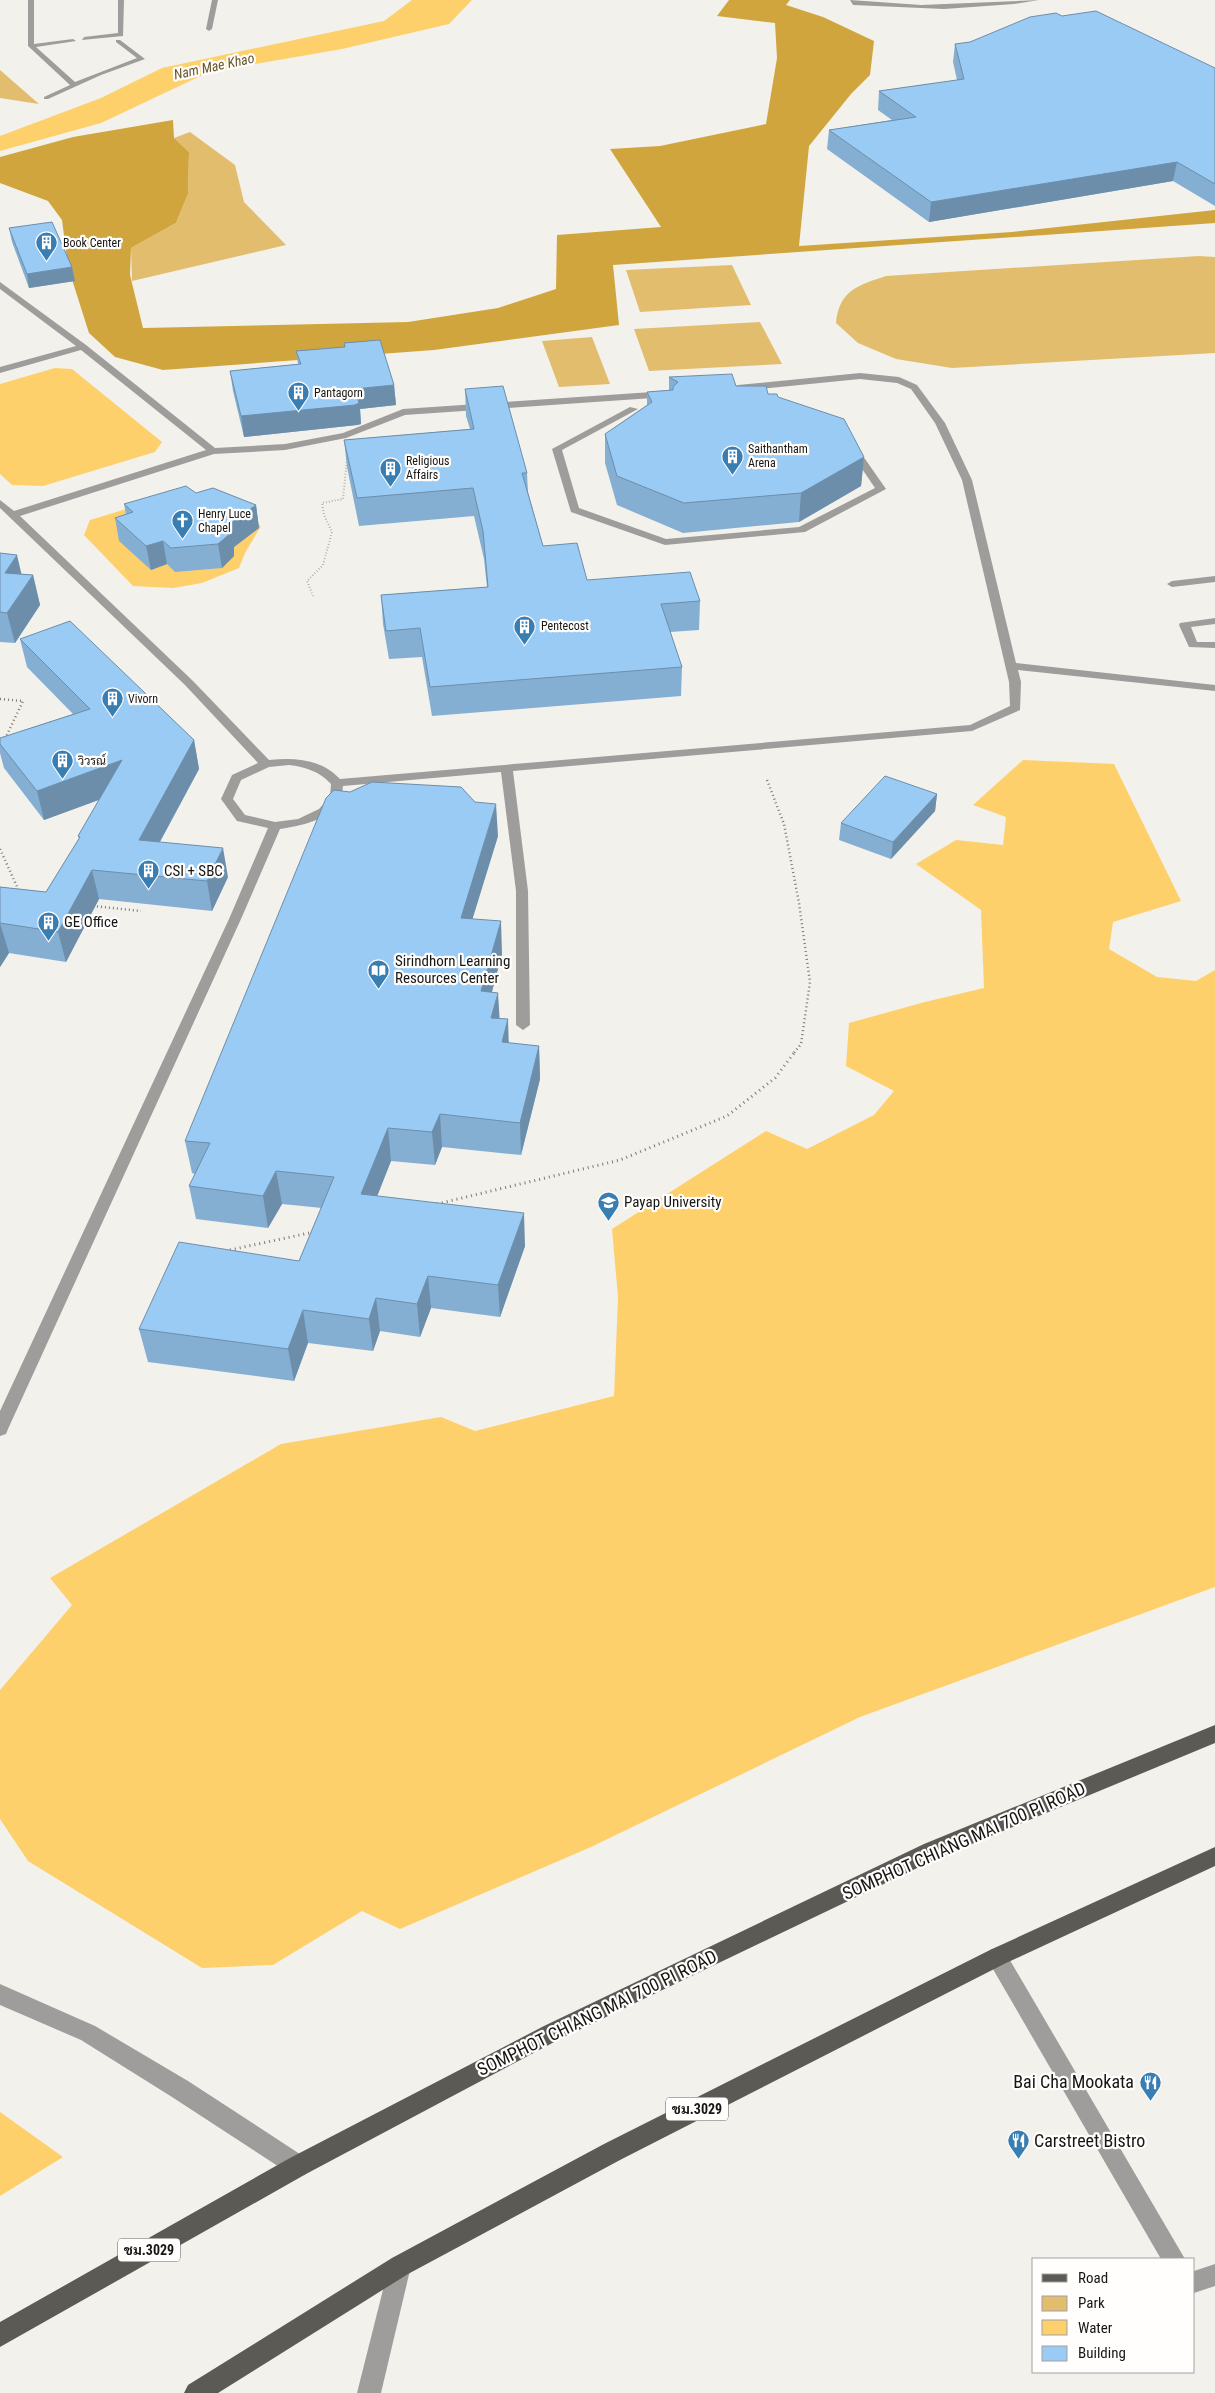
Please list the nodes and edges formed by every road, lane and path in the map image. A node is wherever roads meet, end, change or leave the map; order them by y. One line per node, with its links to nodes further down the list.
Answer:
1 (31, 0): 10 (street)
2 (121, 0): 7 (street)
3 (215, 0): 6 (street)
4 (1036, 0): 5 (street)
5 (853, 2)
6 (209, 30)
7 (84, 39)
8 (73, 41): 10 (street)
9 (118, 41): 11 (street)
10 (31, 46): 11 (street)
11 (74, 84): 12 (street)
12 (46, 98)
13 (0, 285): 14 (street)
14 (83, 347): 15 (street); 22 (street)
15 (0, 370)
16 (735, 391): 31 (street)
17 (678, 393): 18 (street)
18 (629, 397): 19 (street); 22 (street)
19 (633, 409): 20 (street); 21 (street)
20 (646, 412)
21 (844, 436)
22 (213, 451): 25 (street)
23 (348, 452): 28 (path)
24 (0, 503): 25 (street)
25 (13, 515): 35 (street)
26 (1215, 579): 27 (street)
27 (1172, 584)
28 (313, 596)
29 (1215, 621): 30 (street)
30 (1215, 646)
31 (1011, 666): 32 (street); 36 (street)
32 (1215, 688)
33 (0, 699): 34 (path)
34 (4, 741)
35 (266, 764): 38 (street); 39 (street)
36 (506, 767): 38 (street); 44 (street)
37 (767, 780): 45 (path)
38 (337, 783): 39 (street)
39 (275, 826): 48 (street)
40 (0, 849): 41 (path)
41 (22, 899)
42 (86, 905): 43 (path)
43 (142, 911)
44 (524, 1025)
45 (428, 1206)
46 (322, 1230): 47 (path)
47 (216, 1253)
48 (0, 1429)
49 (1215, 1734): 53 (main road, SOMPHOT CHIANG MAI 700 PI ROAD / ชม.3029)
50 (1215, 1856): 51 (main road, ชม.3029)
51 (997, 1957): 54 (street); 55 (main road, ชม.3029)
52 (0, 1994): 53 (street)
53 (298, 2166): 58 (main road, SOMPHOT CHIANG MAI 700 PI ROAD / ชม.3029)
54 (1173, 2258)
55 (400, 2266): 59 (main road, ชม.3029); 60 (street)
56 (1215, 2275): 57 (street)
57 (1195, 2282)
58 (0, 2335)
59 (196, 2393)
60 (369, 2393)

